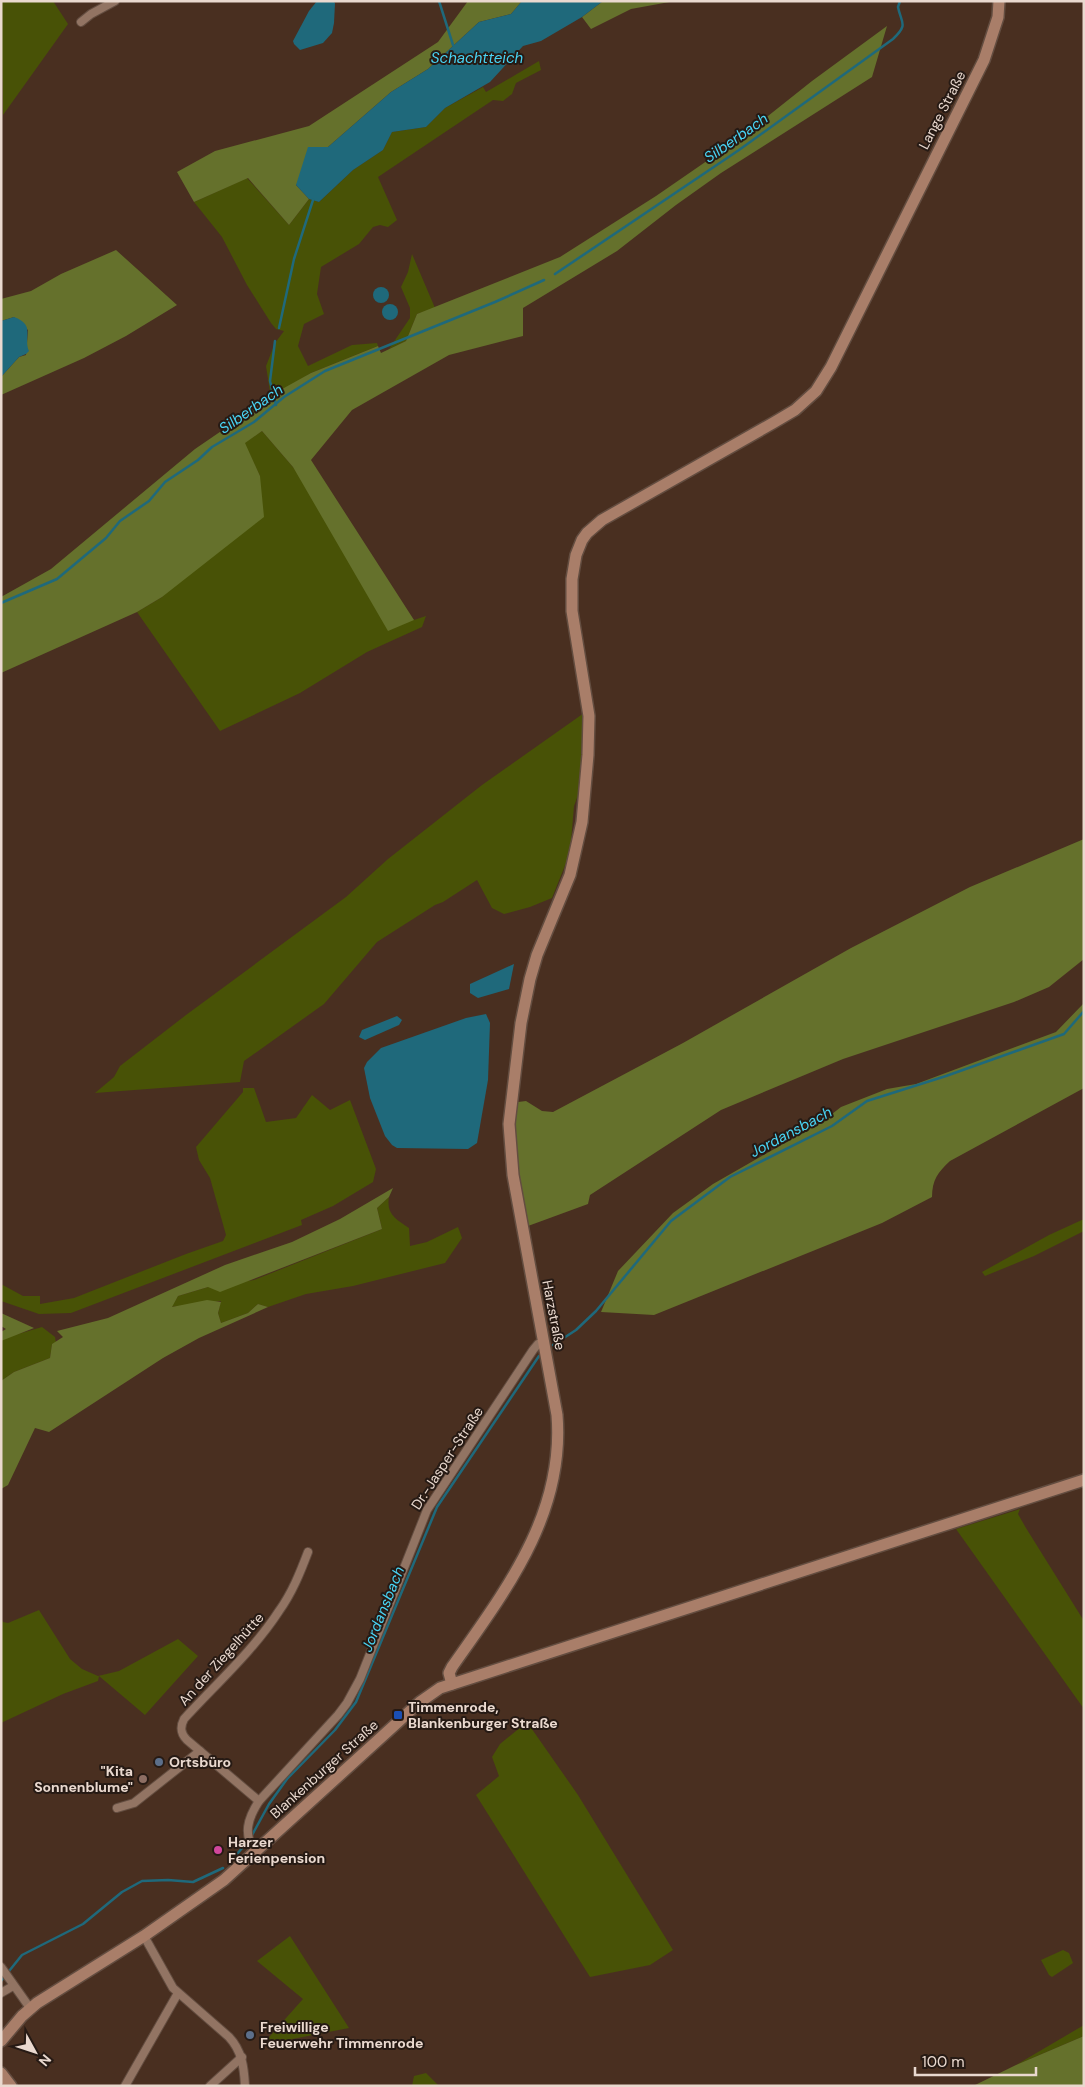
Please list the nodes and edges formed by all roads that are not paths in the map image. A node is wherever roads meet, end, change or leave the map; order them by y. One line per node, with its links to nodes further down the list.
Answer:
1 (115, 1): 3 (street)
2 (999, 1): 4 (street, Lange Straße)
3 (81, 22)
4 (549, 929): 5 (street, Harzstraße)
5 (544, 1342): 8 (street, Harzstraße); 10 (street, Dr.-Jasper-Straße)
6 (1084, 1480): 8 (street, Blankenburger Straße)
7 (308, 1552): 9 (street, An der Ziegelhütte)
8 (452, 1684): 12 (street, Blankenburger Straße)
9 (200, 1752): 10 (street, An der Ziegelhütte); 11 (street)
10 (259, 1801): 12 (street, Dr.-Jasper-Straße)
11 (117, 1808)
12 (254, 1849): 13 (street, Blankenburger Straße)
13 (144, 1936): 16 (street); 18 (street, Blankenburger Straße)
14 (2, 1969): 15 (street)
15 (10, 1982): 17 (street); 18 (street)
16 (178, 1993): 20 (street); 23 (street)
17 (1, 1994)
18 (30, 2008): 19 (street, Blankenburger Straße)
19 (2, 2039)
20 (242, 2057): 24 (street); 25 (street)
21 (1, 2073): 22 (street)
22 (11, 2086)
23 (125, 2086)
24 (210, 2086)
25 (245, 2086)

